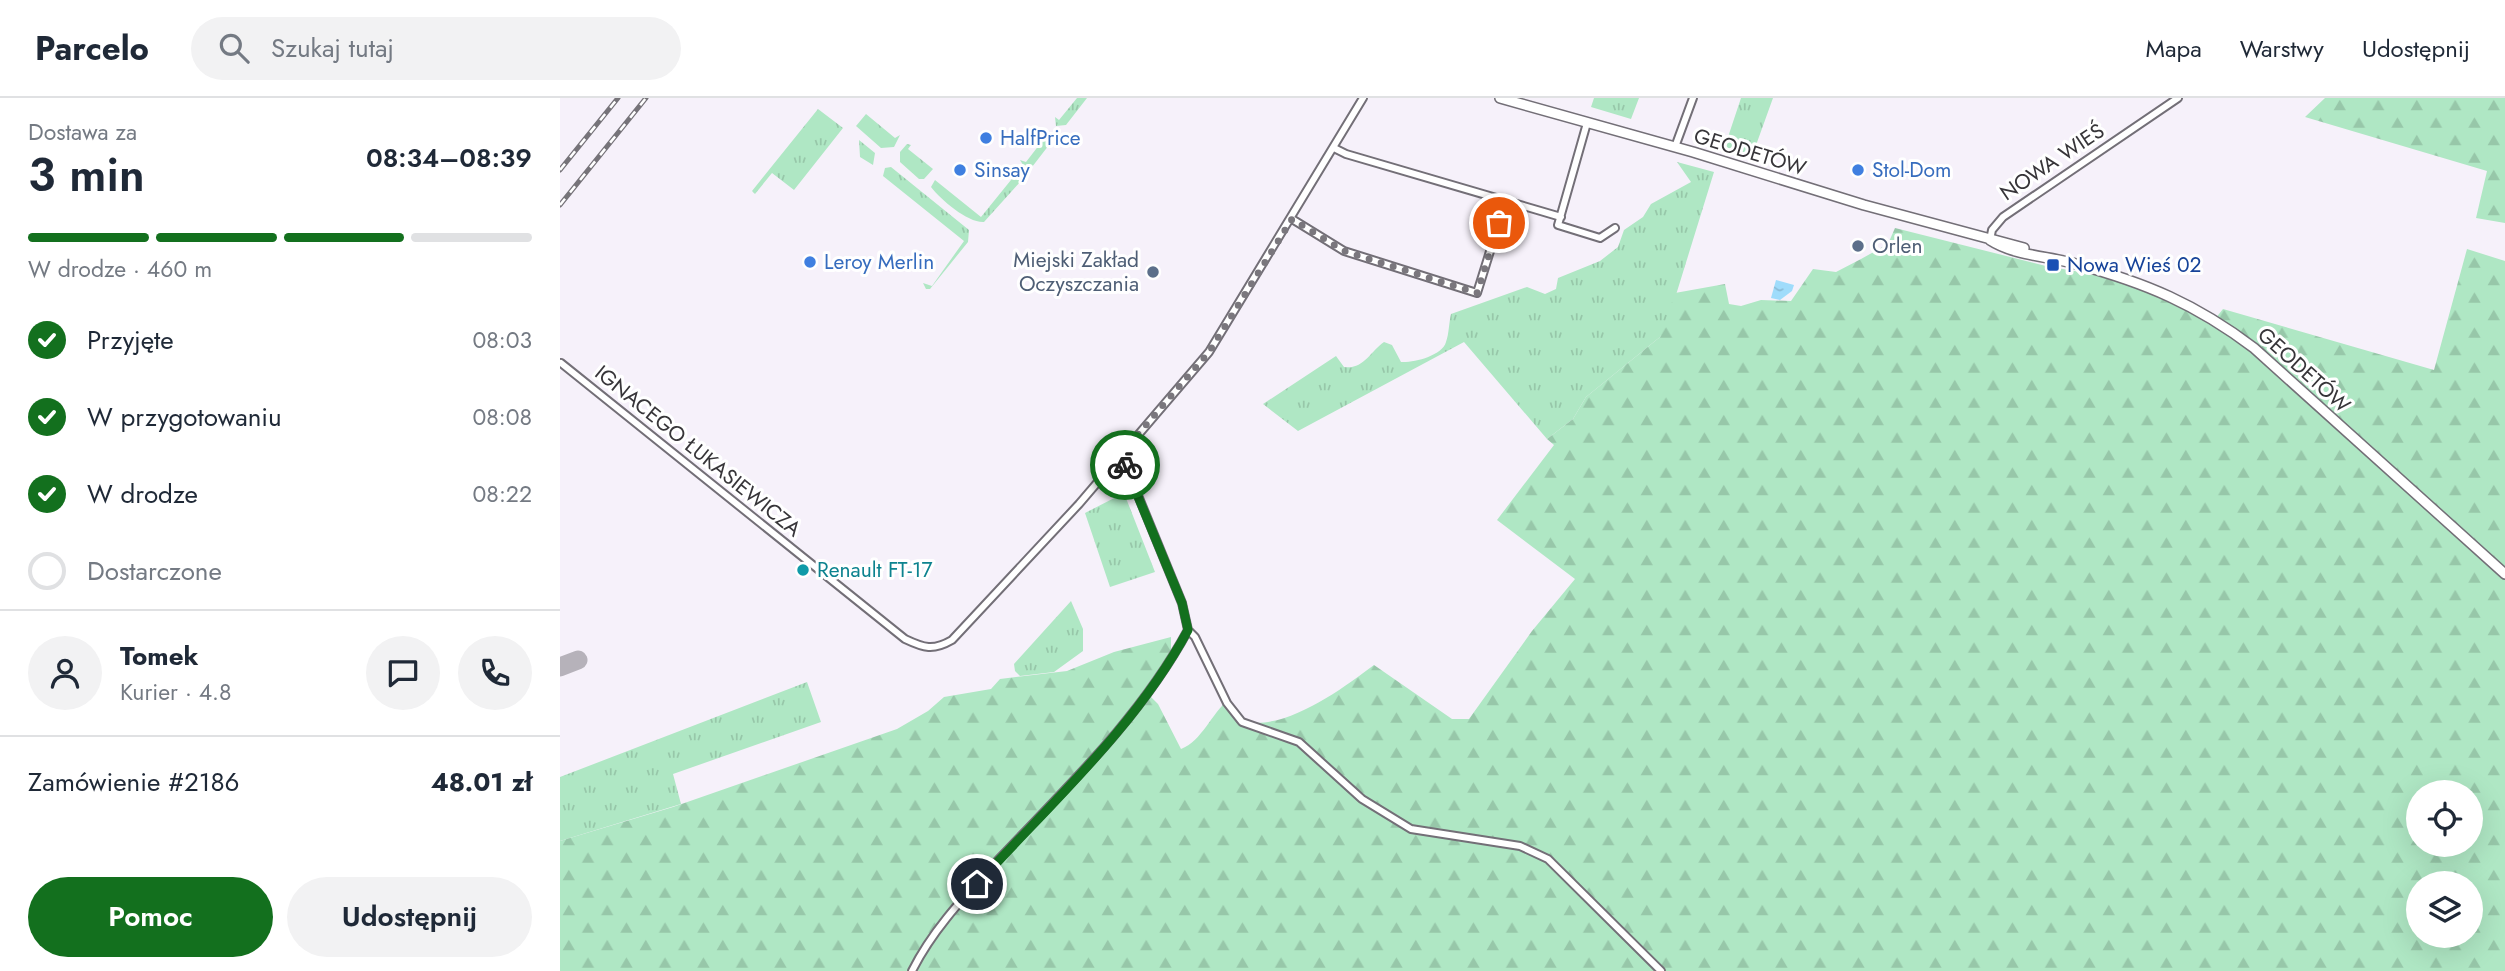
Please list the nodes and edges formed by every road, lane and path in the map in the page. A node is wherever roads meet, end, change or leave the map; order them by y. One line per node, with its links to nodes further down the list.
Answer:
1 (1500, 98): 5 (main road, GEODETÓW)
2 (1693, 98): 6 (street)
3 (2178, 98): 12 (street, NOWA WIEŚ)
4 (1364, 100): 7 (street, IGNACEGO ŁUKASIEWICZA)
5 (1587, 123): 6 (main road, GEODETÓW); 9 (street)
6 (1675, 147): 12 (main road, GEODETÓW)
7 (1334, 148): 8 (street); 10 (street, IGNACEGO ŁUKASIEWICZA)
8 (1506, 200): 9 (street); 10 (street)
9 (1560, 217): 11 (street)
10 (1292, 219): 14 (street, IGNACEGO ŁUKASIEWICZA)
11 (1615, 228)
12 (1990, 240): 15 (main road, GEODETÓW)
13 (561, 363): 14 (street, IGNACEGO ŁUKASIEWICZA)
14 (1121, 454): 16 (street)
15 (2505, 574)
16 (1188, 630): 17 (street); 18 (street)
17 (912, 971)
18 (1661, 971)

